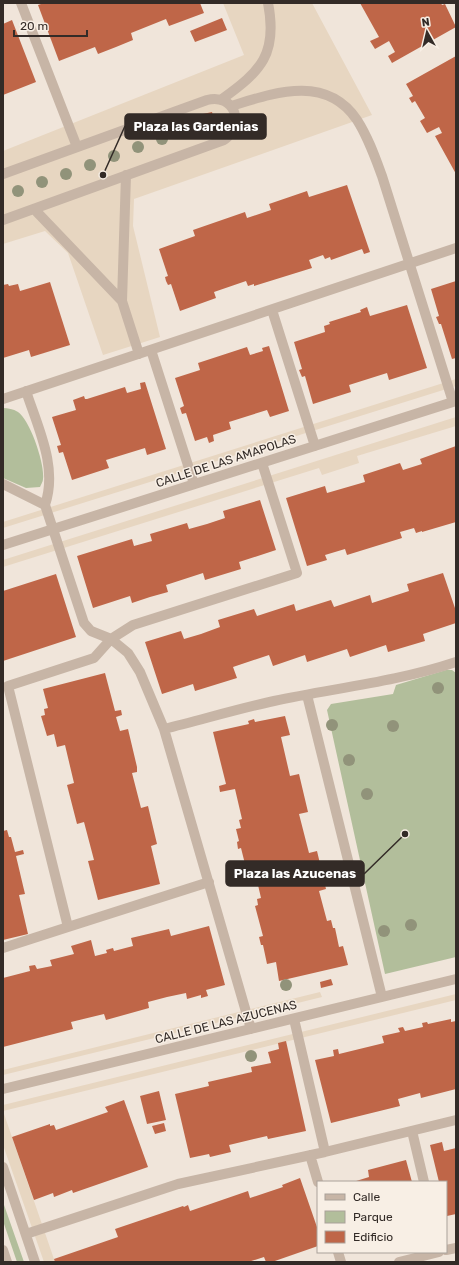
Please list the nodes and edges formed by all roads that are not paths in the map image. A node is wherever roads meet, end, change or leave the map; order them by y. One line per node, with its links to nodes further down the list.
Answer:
1 (21, 3): 5 (street)
2 (268, 3): 3 (street)
3 (222, 99): 4 (street); 5 (street)
4 (231, 106): 7 (street); 11 (street)
5 (77, 147): 6 (street)
6 (3, 174)
7 (126, 175): 8 (street); 12 (street)
8 (34, 209): 9 (street); 12 (street)
9 (3, 220)
10 (456, 248): 11 (street)
11 (409, 264): 13 (street); 18 (street)
12 (122, 301): 15 (street)
13 (272, 310): 14 (street); 19 (street)
14 (151, 350): 15 (street); 22 (street)
15 (139, 354): 16 (street)
16 (26, 391): 17 (street); 23 (street)
17 (3, 399)
18 (454, 402): 19 (street, CALLE DE LAS AMAPOLAS)
19 (315, 446): 20 (street, CALLE DE LAS AMAPOLAS)
20 (262, 463): 22 (street, CALLE DE LAS AMAPOLAS); 26 (street)
21 (3, 484): 23 (street)
22 (194, 484): 24 (street, CALLE DE LAS AMAPOLAS)
23 (45, 505): 24 (street)
24 (53, 529): 25 (street, CALLE DE LAS AMAPOLAS); 26 (street)
25 (3, 545)
26 (111, 639): 29 (street); 31 (street)
27 (456, 662): 28 (street)
28 (307, 695): 29 (street); 34 (street)
29 (164, 729): 30 (street)
30 (209, 882): 31 (street); 36 (street)
31 (68, 927): 32 (street)
32 (3, 948)
33 (456, 979): 34 (street, CALLE DE LAS AZUCENAS)
34 (382, 997): 35 (street, CALLE DE LAS AZUCENAS)
35 (294, 1019): 36 (street, CALLE DE LAS AZUCENAS); 40 (street)
36 (252, 1029): 37 (street, CALLE DE LAS AZUCENAS)
37 (3, 1089)
38 (456, 1120): 39 (street)
39 (412, 1131): 40 (street); 44 (street)
40 (325, 1152): 41 (street)
41 (310, 1155): 43 (street); 45 (street)
42 (3, 1167): 45 (street)
43 (318, 1181)
44 (424, 1181)
45 (26, 1234): 49 (street)
46 (3, 1250): 48 (street)
47 (435, 1253): 50 (street)
48 (7, 1262)
49 (35, 1262)
50 (399, 1262)

